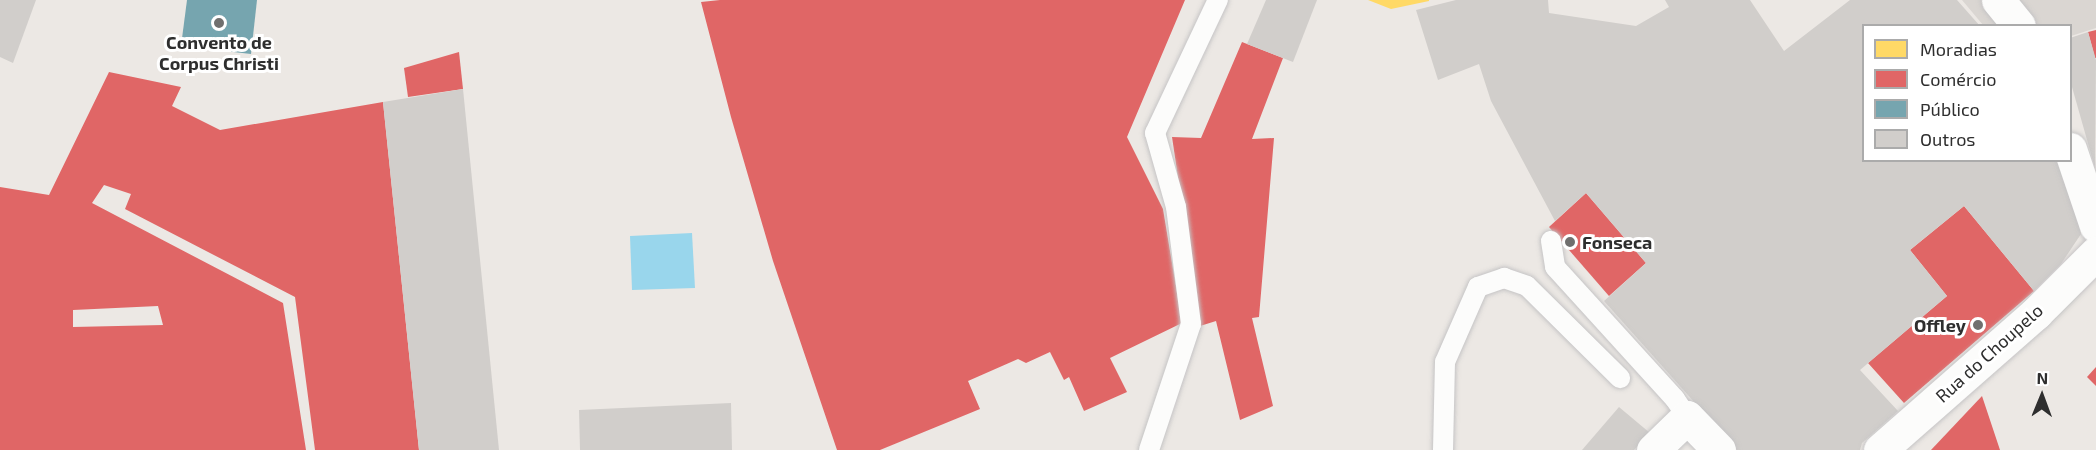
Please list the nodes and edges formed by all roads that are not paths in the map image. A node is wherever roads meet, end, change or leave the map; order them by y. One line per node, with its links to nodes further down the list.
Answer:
1 (1218, 0): 10 (lane)
2 (1998, 0): 3 (street)
3 (2017, 24)
4 (2072, 155): 5 (street)
5 (2096, 226)
6 (1551, 241): 9 (lane)
7 (2096, 253): 14 (street, Rua do Choupelo)
8 (1620, 378): 11 (lane)
9 (1687, 417): 12 (street); 13 (street)
10 (1149, 450)
11 (1443, 450)
12 (1653, 450)
13 (1719, 450)
14 (1880, 450)

